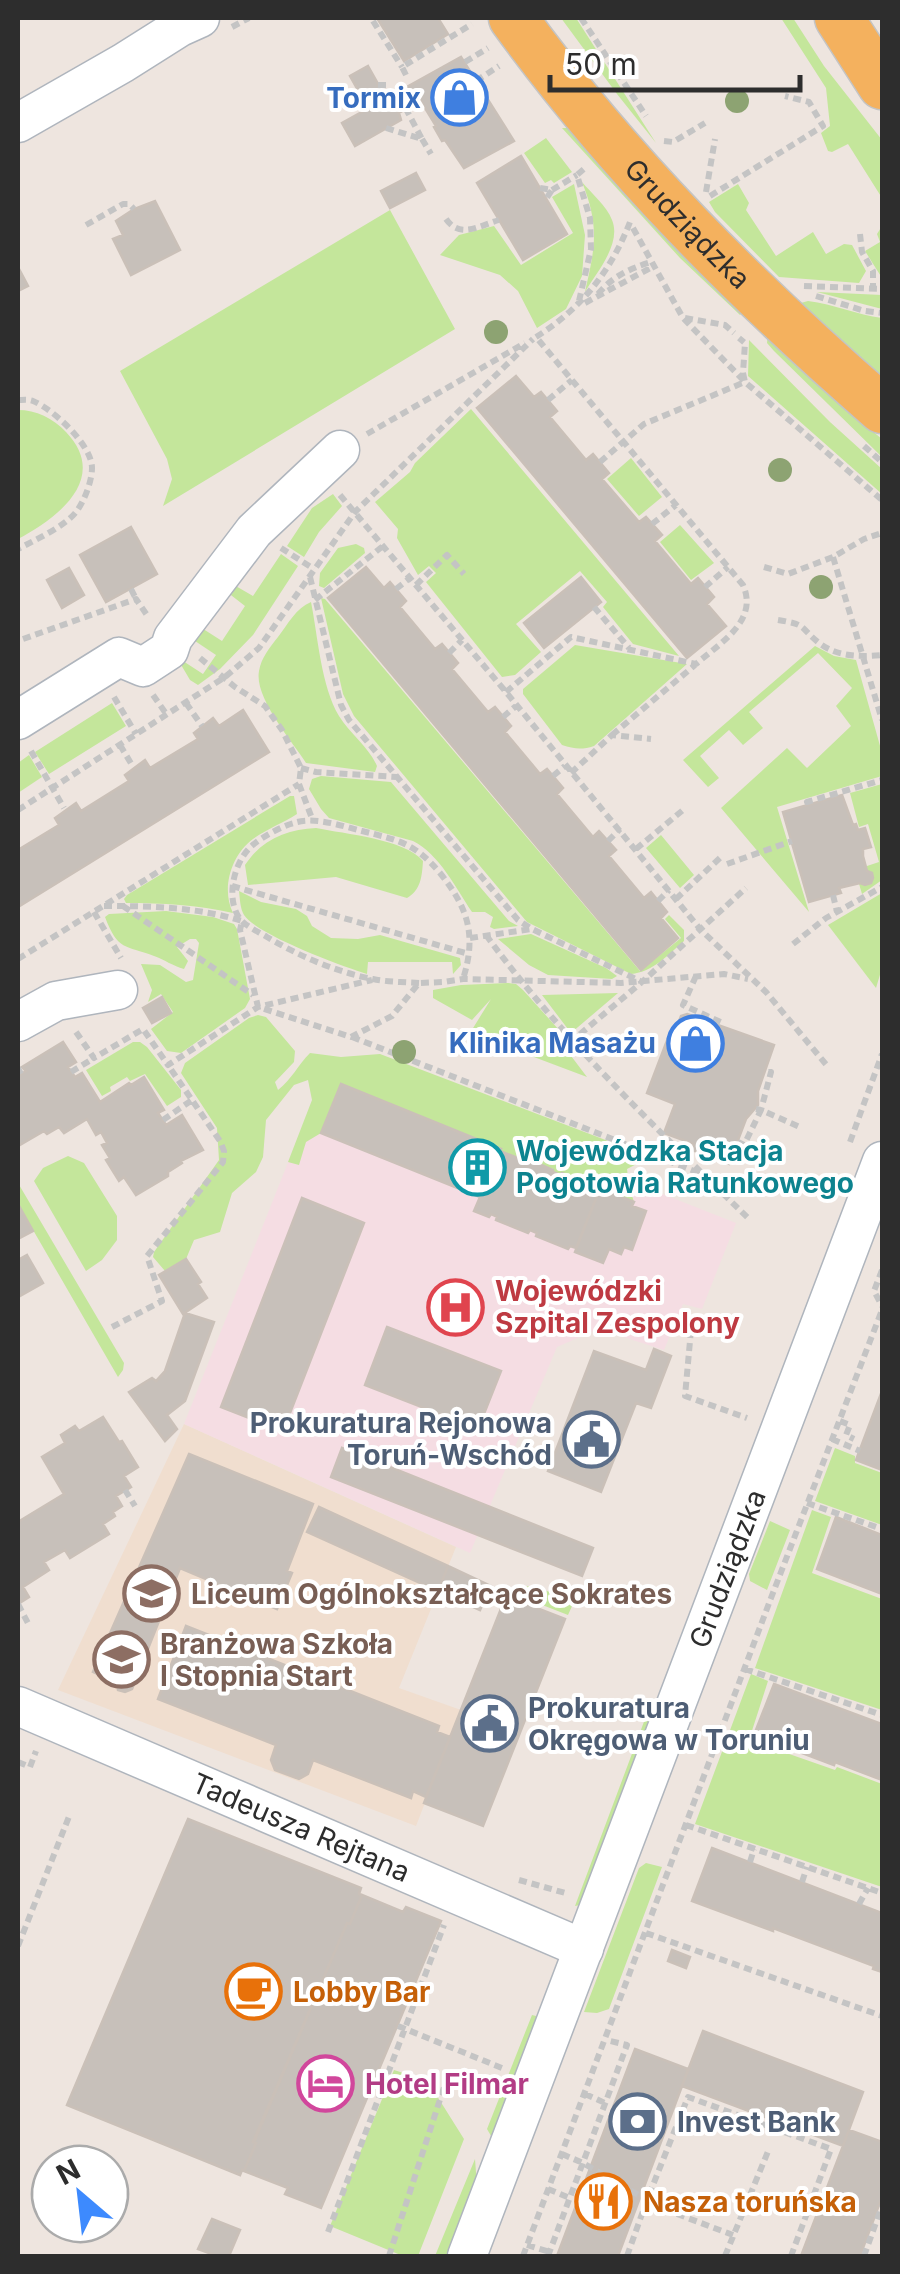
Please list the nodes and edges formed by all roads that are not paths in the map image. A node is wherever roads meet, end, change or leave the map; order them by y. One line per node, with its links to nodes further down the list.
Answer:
1 (839, 18): 4 (main road)
2 (190, 21): 5 (street)
3 (491, 30): 6 (main road, Grudziądzka)
4 (882, 84)
5 (18, 123)
6 (882, 409)
7 (330, 460): 8 (street)
8 (22, 732)
9 (118, 990): 10 (street)
10 (18, 1022)
11 (882, 1162): 12 (street, Grudziądzka)
12 (875, 1203): 14 (street, Grudziądzka)
13 (21, 1715): 14 (street, Tadeusza Rejtana)
14 (584, 1949): 15 (street, Grudziądzka)
15 (467, 2256)

